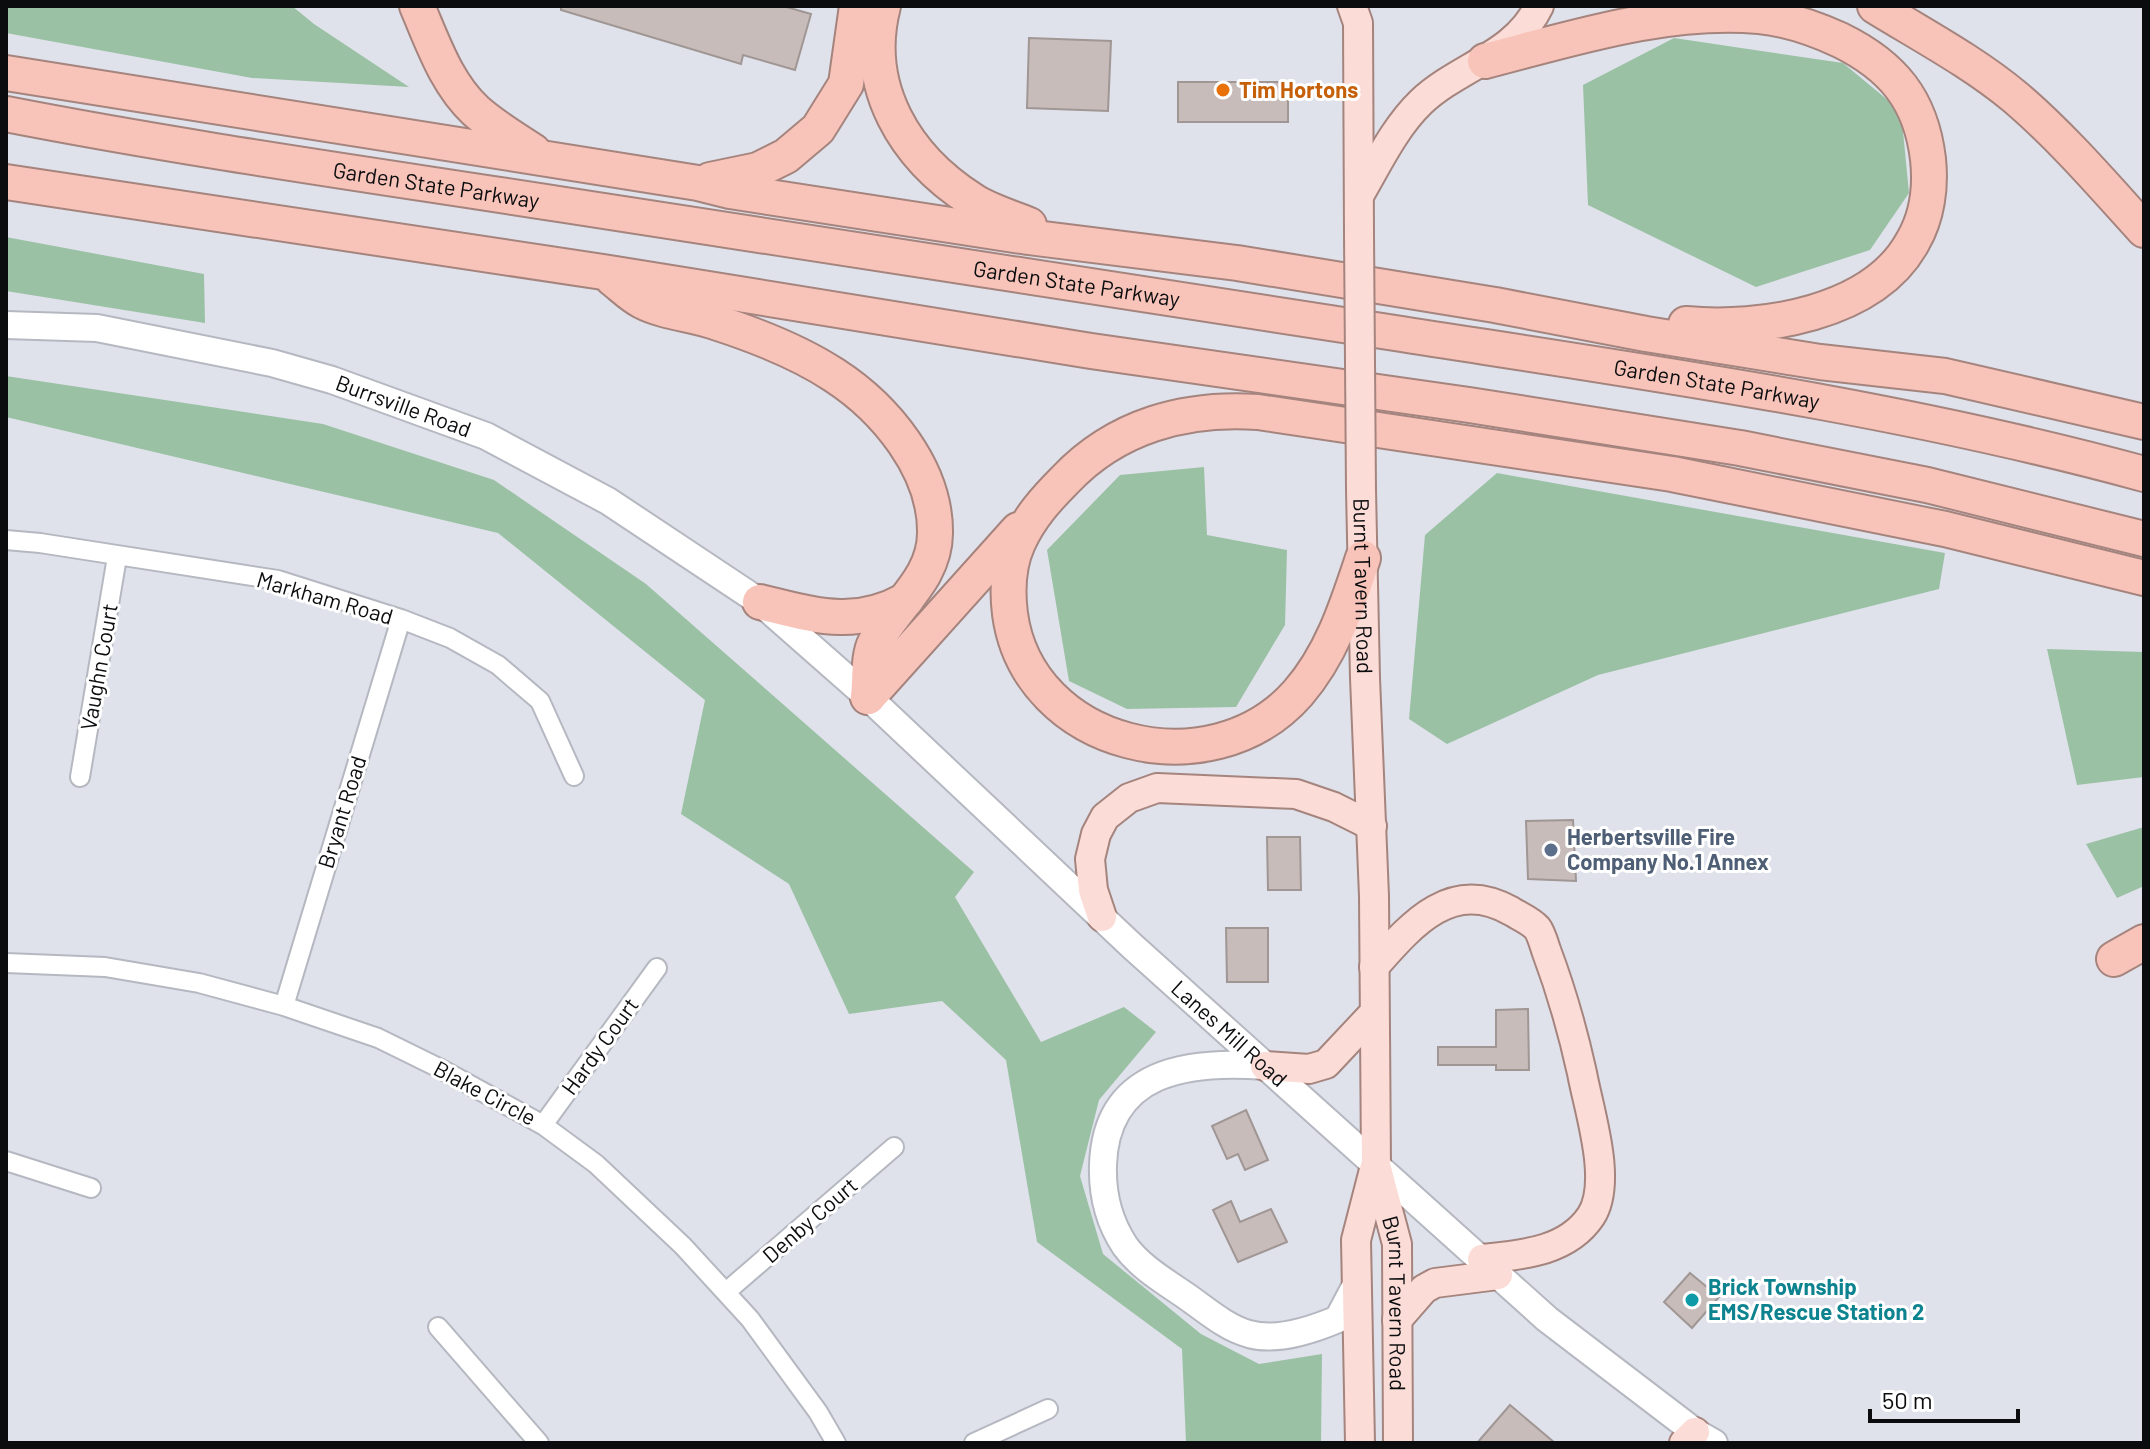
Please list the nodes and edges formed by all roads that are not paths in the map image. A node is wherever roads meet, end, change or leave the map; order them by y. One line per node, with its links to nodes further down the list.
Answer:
1 (417, 6): 10 (highway)
2 (857, 6): 12 (highway)
3 (883, 6): 15 (highway)
4 (1539, 6): 7 (main road)
5 (1875, 6): 14 (highway)
6 (1357, 12): 13 (main road, Burnt Tavern Road)
7 (1485, 61): 13 (main road); 17 (highway)
8 (6, 73): 10 (highway)
9 (6, 114): 20 (highway, Garden State Parkway)
10 (543, 158): 12 (highway)
11 (6, 182): 16 (highway)
12 (698, 183): 15 (highway)
13 (1360, 194): 25 (main road, Burnt Tavern Road, bridge)
14 (2144, 230)
15 (1070, 242): 17 (highway)
16 (603, 272): 22 (highway); 27 (highway)
17 (1495, 305): 19 (highway)
18 (6, 325): 28 (main road, Burrsville Road)
19 (2144, 422)
20 (2144, 474)
21 (1037, 509): 25 (highway); 26 (highway); 30 (highway)
22 (2144, 539)
23 (6, 540): 24 (street, Markham Road)
24 (117, 557): 29 (street, Markham Road); 32 (street, Vaughn Court)
25 (1363, 558): 33 (main road, Burnt Tavern Road)
26 (2144, 578)
27 (906, 600): 28 (highway); 30 (highway)
28 (760, 602): 30 (main road, Lanes Mill Road)
29 (401, 619): 31 (street, Markham Road); 40 (street, Bryant Road)
30 (868, 697): 34 (main road, Lanes Mill Road)
31 (574, 776)
32 (80, 777)
33 (1372, 826): 34 (main road); 38 (main road, Burnt Tavern Road)
34 (1102, 917): 42 (main road, Lanes Mill Road)
35 (2144, 942): 36 (highway)
36 (2114, 959)
37 (6, 963): 40 (street, Blake Circle)
38 (1374, 967): 41 (main road, Burnt Tavern Road); 48 (main road)
39 (657, 968): 43 (street, Hardy Court)
40 (284, 1006): 43 (street, Blake Circle)
41 (1373, 1014): 42 (main road); 46 (main road, Burnt Tavern Road)
42 (1265, 1066): 46 (main road, Lanes Mill Road); 49 (main road)
43 (543, 1125): 50 (street, Blake Circle)
44 (894, 1147): 50 (street, Denby Court)
45 (6, 1161): 47 (street)
46 (1376, 1165): 48 (main road, Lanes Mill Road); 49 (main road, Burnt Tavern Road); 51 (main road, Burnt Tavern Road)
47 (91, 1188)
48 (1490, 1267): 51 (main road); 54 (main road, Lanes Mill Road)
49 (1357, 1283): 58 (main road, Burnt Tavern Road)
50 (726, 1292): 56 (street, Blake Circle)
51 (1397, 1320): 59 (main road, Burnt Tavern Road)
52 (438, 1327): 55 (street)
53 (1048, 1409): 57 (street)
54 (1697, 1440)
55 (539, 1443)
56 (836, 1443)
57 (974, 1443)
58 (1360, 1443)
59 (1398, 1443)

